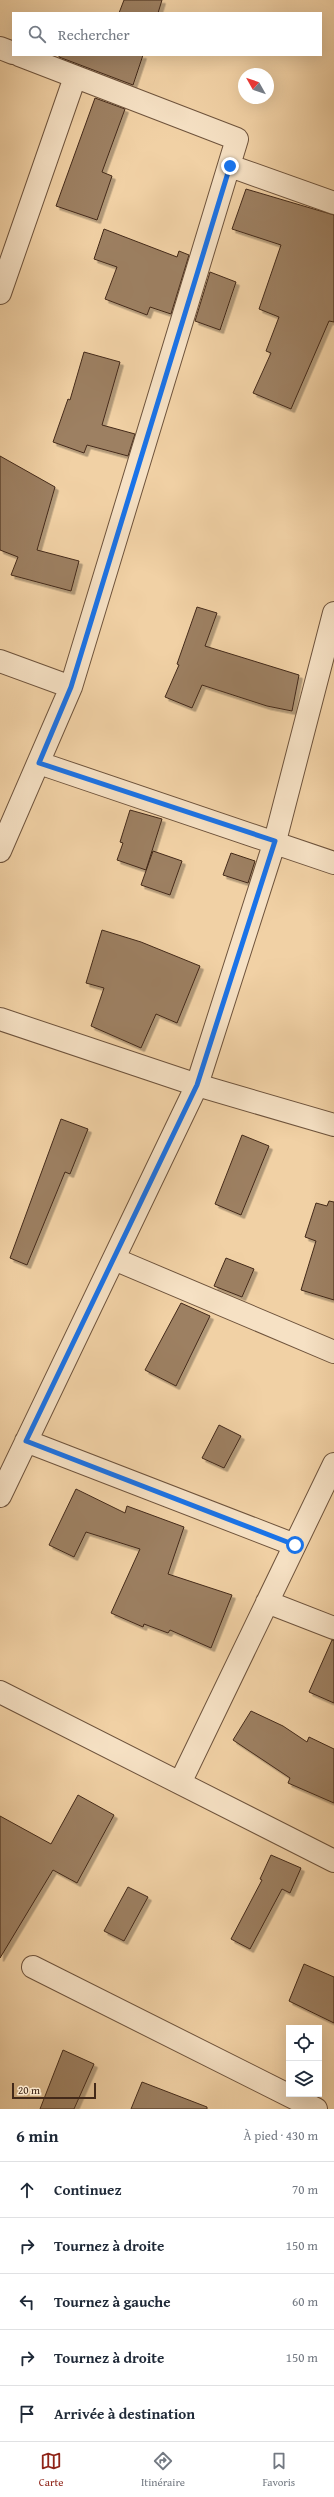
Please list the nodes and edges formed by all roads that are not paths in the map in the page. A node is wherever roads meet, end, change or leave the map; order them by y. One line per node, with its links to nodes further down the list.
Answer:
1 (0, 48): 2 (street)
2 (12, 53)
3 (22, 56): 4 (street)
4 (75, 76): 5 (street); 7 (street)
5 (230, 166): 6 (street); 10 (street)
6 (334, 203)
7 (0, 293)
8 (334, 613): 12 (street)
9 (0, 661): 10 (street)
10 (71, 687): 11 (street)
11 (39, 763): 12 (street); 13 (street)
12 (275, 841): 14 (street); 16 (street)
13 (0, 851)
14 (334, 863)
15 (0, 1019): 16 (street)
16 (197, 1085): 17 (street); 18 (street)
17 (334, 1125)
18 (114, 1259): 19 (street); 20 (street)
19 (334, 1352)
20 (26, 1441): 22 (street); 23 (street)
21 (334, 1464): 23 (street)
22 (0, 1496)
23 (295, 1545): 24 (street)
24 (267, 1602): 25 (street); 27 (street)
25 (334, 1628)
26 (0, 1692): 27 (street)
27 (180, 1783): 28 (street)
28 (334, 1861)
29 (33, 1967): 30 (street)
30 (316, 2109)

